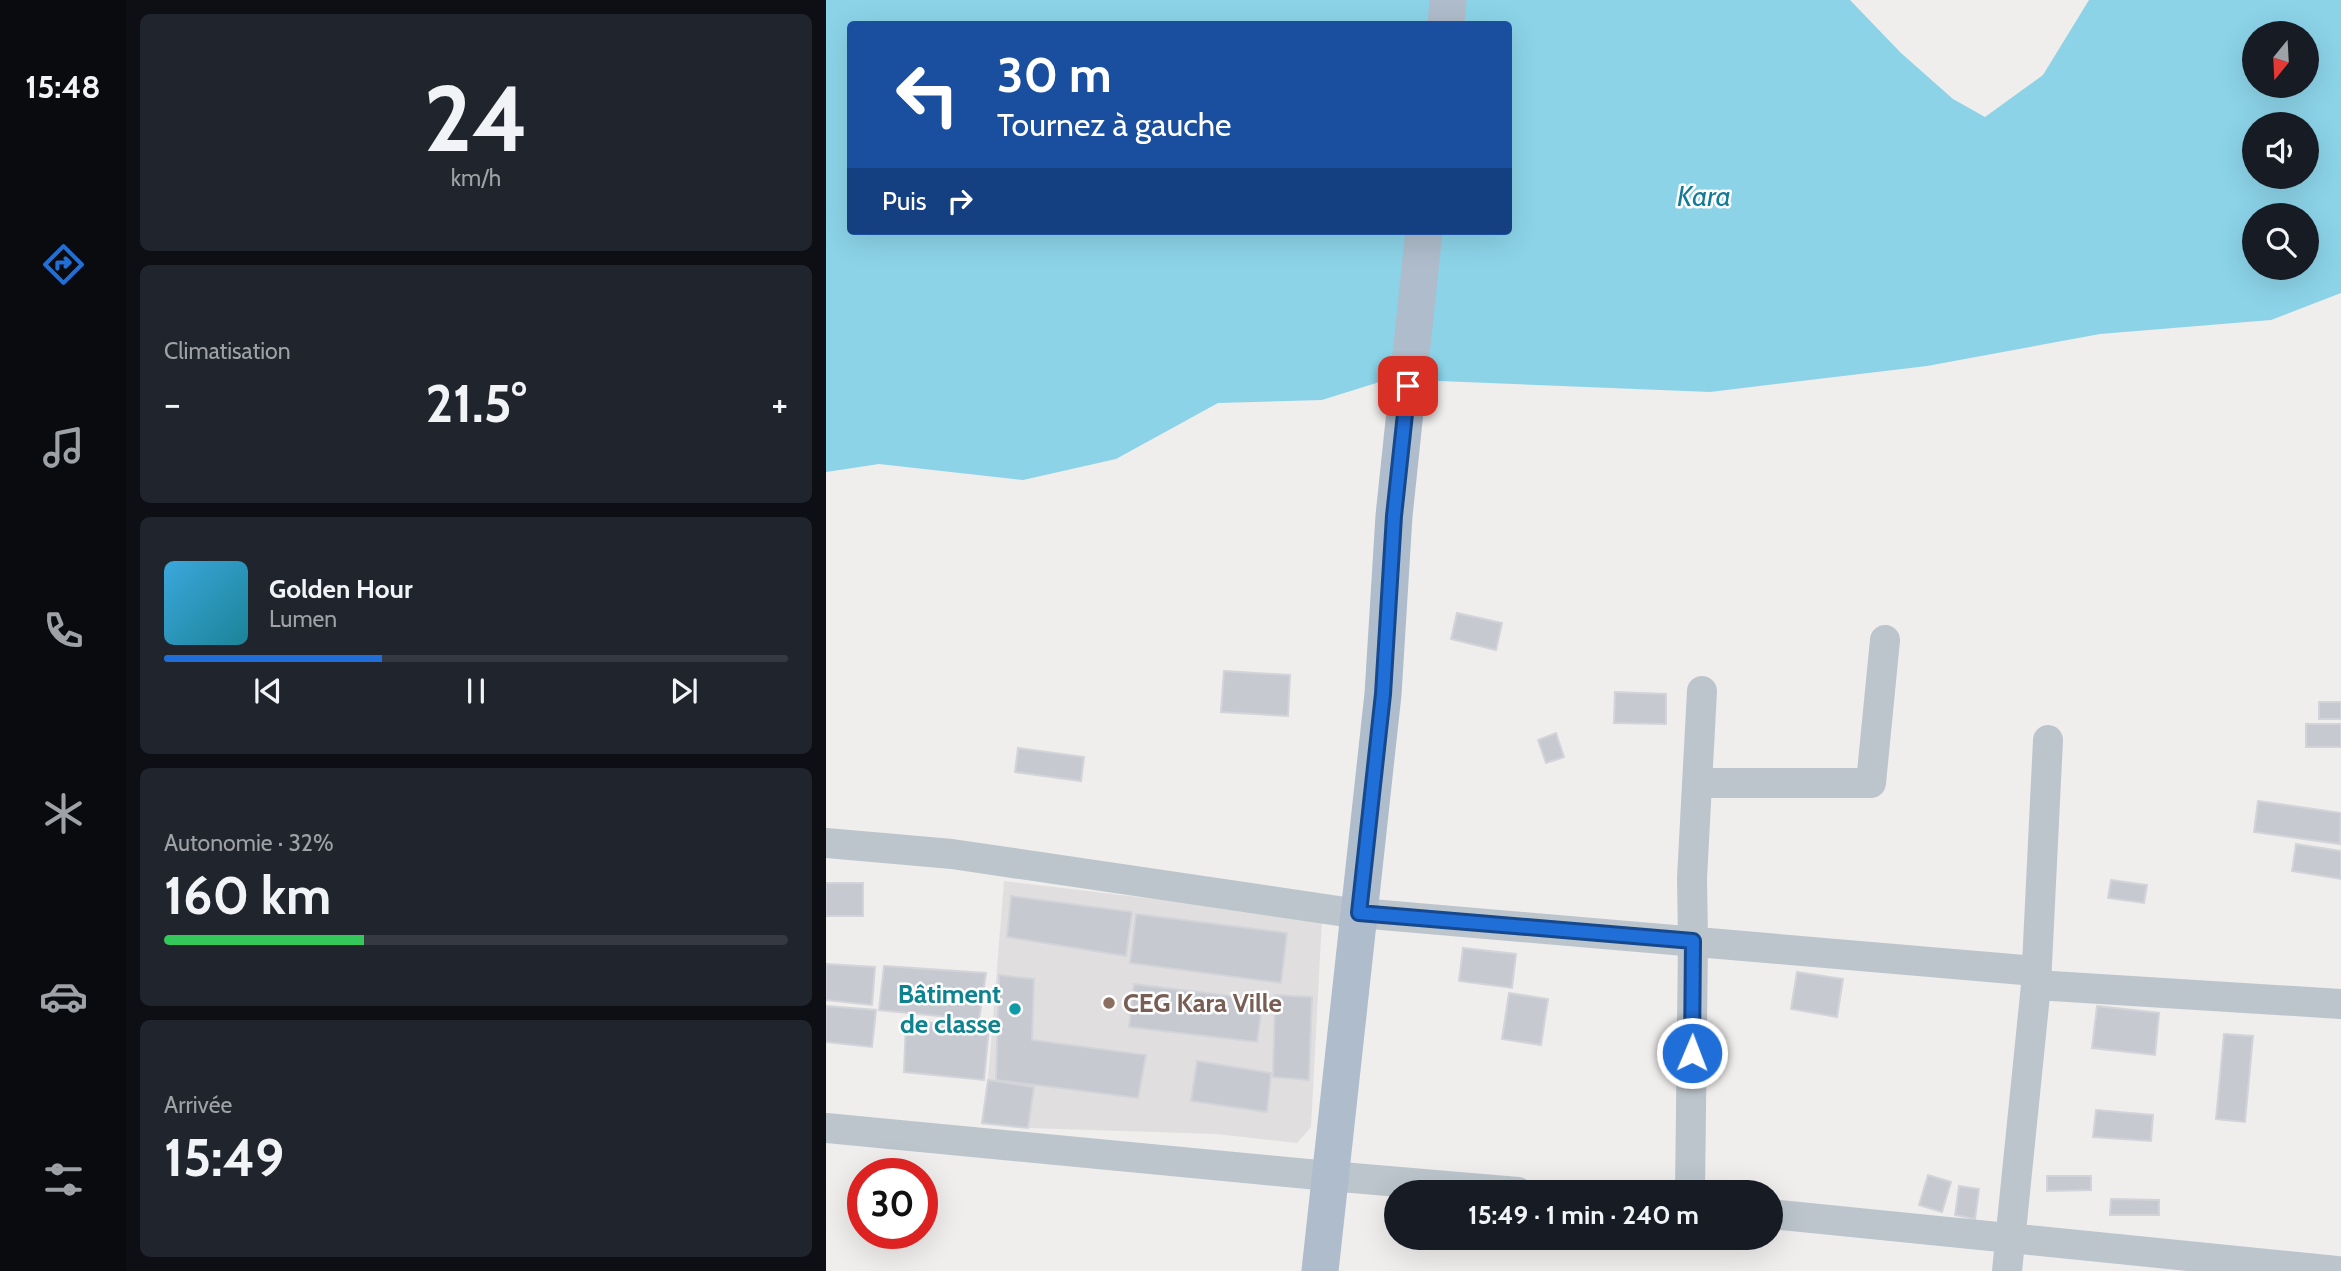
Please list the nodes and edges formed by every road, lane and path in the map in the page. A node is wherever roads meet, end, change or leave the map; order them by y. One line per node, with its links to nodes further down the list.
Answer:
1 (1448, 0): 2 (main road)
2 (1446, 21)
3 (1424, 235): 9 (main road)
4 (1885, 640): 7 (street)
5 (1702, 691): 7 (street)
6 (2048, 740): 11 (street)
7 (1697, 783): 10 (street)
8 (826, 843): 9 (street)
9 (1359, 914): 10 (street); 14 (main road)
10 (1693, 941): 11 (street); 15 (street)
11 (2035, 978): 12 (street); 18 (street)
12 (2341, 1004)
13 (826, 1128): 14 (street)
14 (1329, 1176): 16 (street); 19 (main road)
15 (1690, 1180)
16 (1384, 1181)
17 (1783, 1215): 18 (street)
18 (2011, 1238): 20 (street); 21 (street)
19 (1320, 1271)
20 (2007, 1271)
21 (2337, 1271)

